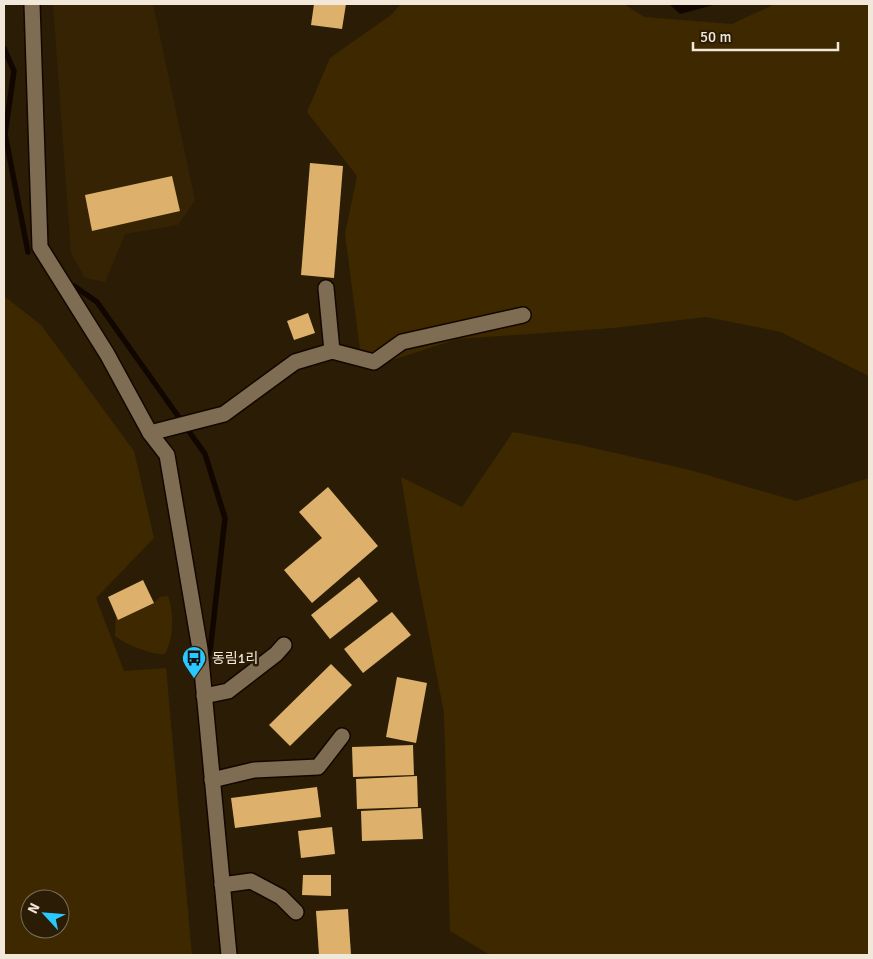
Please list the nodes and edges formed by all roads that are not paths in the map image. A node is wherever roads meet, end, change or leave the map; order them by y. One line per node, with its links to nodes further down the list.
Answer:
1 (32, 4): 5 (street)
2 (326, 288): 4 (street)
3 (523, 315): 4 (street)
4 (332, 351): 5 (street)
5 (150, 433): 7 (street)
6 (284, 645): 7 (street)
7 (204, 696): 9 (street)
8 (342, 736): 9 (street)
9 (212, 780): 10 (street)
10 (222, 885): 11 (street); 12 (street)
11 (296, 912)
12 (228, 955)

